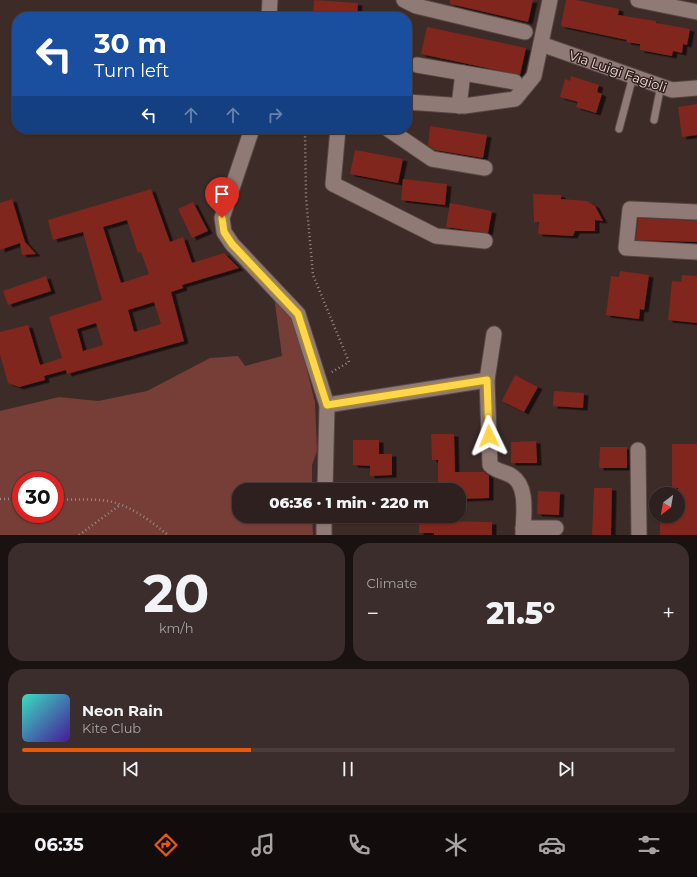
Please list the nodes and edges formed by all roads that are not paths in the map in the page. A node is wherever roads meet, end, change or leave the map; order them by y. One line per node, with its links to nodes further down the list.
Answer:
1 (270, 0): 5 (street)
2 (404, 0): 7 (street)
3 (550, 0): 8 (street)
4 (638, 0): 6 (street)
5 (269, 12)
6 (697, 12)
7 (525, 32)
8 (541, 44): 11 (street, Via Luigi Fagioli); 16 (street)
9 (417, 65): 10 (street)
10 (463, 73): 12 (street); 16 (street)
11 (633, 76): 13 (street, Via Luigi Fagioli); 18 (lane)
12 (515, 82)
13 (661, 85): 14 (street, Via Luigi Fagioli); 17 (lane)
14 (697, 88)
15 (412, 102): 16 (street)
16 (459, 106)
17 (654, 120)
18 (619, 129)
19 (250, 134): 28 (street)
20 (338, 134): 24 (street)
21 (395, 134): 22 (street)
22 (485, 168)
23 (697, 212): 25 (street)
24 (485, 241)
25 (697, 252)
26 (494, 334): 27 (street)
27 (487, 380): 28 (street); 33 (street)
28 (327, 405): 30 (street)
29 (638, 450): 35 (street)
30 (325, 483)
31 (324, 523): 34 (street)
32 (556, 528): 33 (street)
33 (523, 532)
34 (324, 535)
35 (638, 535)

